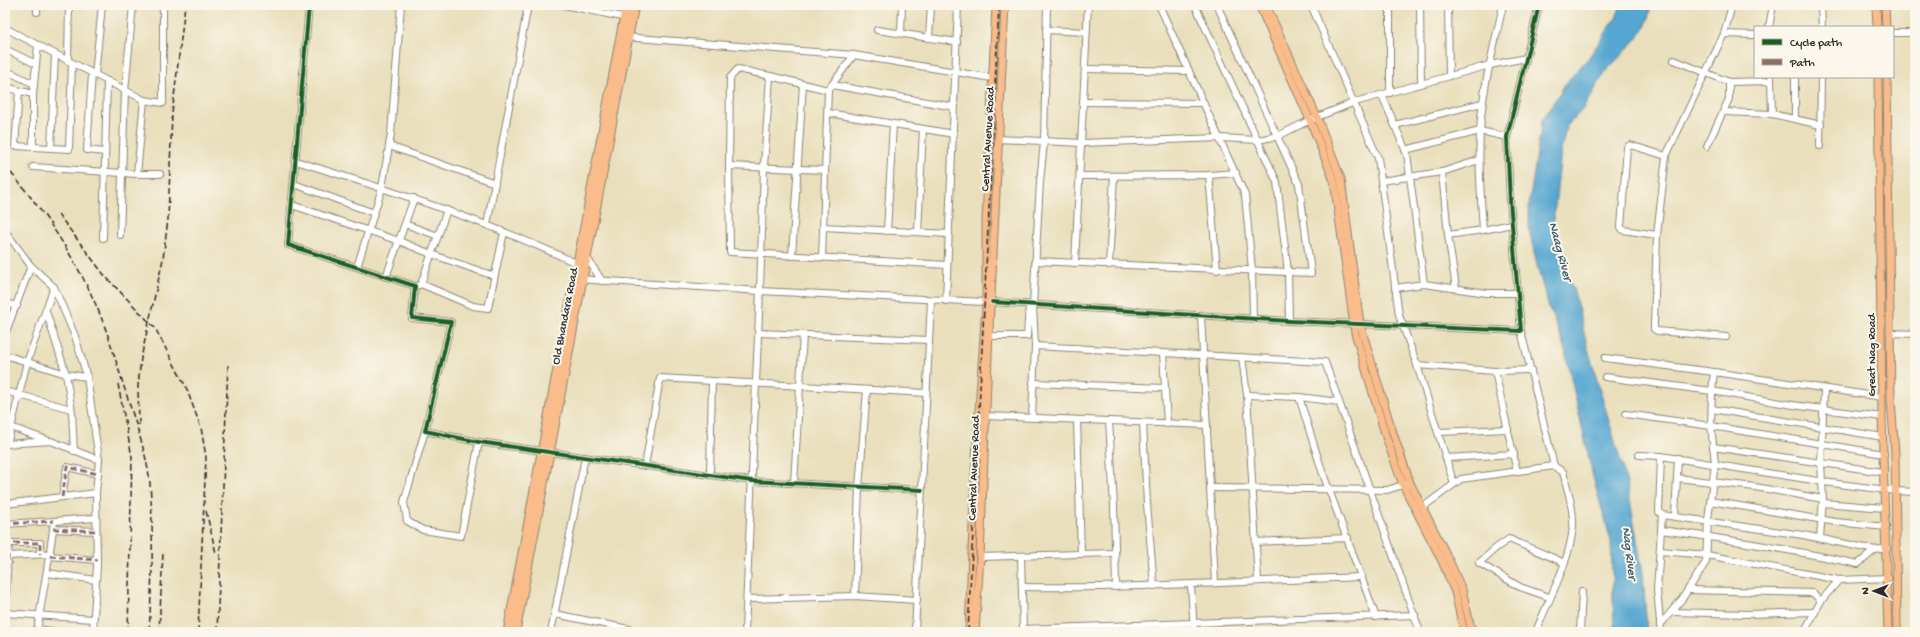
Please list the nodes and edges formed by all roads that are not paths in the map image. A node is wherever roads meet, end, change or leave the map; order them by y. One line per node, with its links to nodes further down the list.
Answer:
1 (37, 5): 35 (street)
2 (69, 5): 59 (street)
3 (102, 5): 67 (street)
4 (133, 5): 83 (street)
5 (309, 5): 121 (street)
6 (401, 5): 112 (street)
7 (528, 5): 138 (street)
8 (564, 5): 36 (street)
9 (627, 5): 36 (highway)
10 (634, 5): 36 (highway, Old Bhandara Road)
11 (902, 5): 45 (street)
12 (932, 5): 51 (street)
13 (958, 5): 52 (street)
14 (996, 5): 70 (main road)
15 (1005, 5): 108 (main road, Central Avenue Road)
16 (1047, 5): 43 (street)
17 (1088, 5): 44 (street)
18 (1159, 5): 64 (street)
19 (1195, 5): 109 (street)
20 (1218, 5): 105 (street)
21 (1259, 5): 97 (main road)
22 (1266, 5): 97 (main road)
23 (1311, 5): 90 (street)
24 (1390, 5): 85 (street)
25 (1420, 5): 80 (street)
26 (1448, 5): 69 (street)
27 (1503, 5): 61 (street)
28 (1539, 5): 57 (street)
29 (1732, 5): 47 (street)
30 (1774, 5): 37 (street)
31 (1822, 5): 38 (street)
32 (1876, 5): 39 (main road)
33 (1885, 5): 40 (main road)
34 (162, 6): 88 (street)
35 (37, 12)
36 (628, 19): 50 (highway, Old Bhandara Road)
37 (1769, 26)
38 (1822, 26)
39 (1877, 26)
40 (1886, 26)
41 (5, 28): 53 (street)
42 (877, 30): 45 (street)
43 (1046, 30): 44 (street); 110 (street)
44 (1086, 32): 63 (street)
45 (901, 33): 51 (street)
46 (1894, 33): 48 (street)
47 (1724, 34): 49 (street); 66 (street)
48 (1915, 34)
49 (1754, 35)
50 (624, 37): 56 (street); 165 (highway, Old Bhandara Road); 172 (highway)
51 (929, 38): 52 (street)
52 (957, 42): 65 (street)
53 (38, 45): 55 (street); 60 (street)
54 (5, 48): 60 (street)
55 (55, 54): 59 (street); 116 (street)
56 (854, 55): 65 (street); 82 (street)
57 (1526, 58): 61 (street); 106 (street)
58 (1674, 60): 66 (street)
59 (70, 62): 67 (street); 116 (street)
60 (36, 64): 78 (street)
61 (1490, 64): 69 (street); 92 (street)
62 (5, 70): 78 (street)
63 (1085, 70): 64 (street); 89 (street)
64 (1189, 71): 91 (street)
65 (956, 73): 70 (street); 93 (street)
66 (1704, 73): 77 (street); 119 (street)
67 (94, 74): 76 (street); 118 (street)
68 (770, 76): 79 (street); 122 (street); 124 (street)
69 (1449, 76): 80 (street)
70 (992, 78): 190 (main road)
71 (1795, 78): 98 (street)
72 (1821, 78): 101 (street)
73 (1878, 78): 202 (main road, Great Nag Road)
74 (1887, 78): 203 (main road, Great Nag Road)
75 (1771, 79): 77 (street); 96 (street)
76 (107, 81): 83 (street); 118 (street)
77 (1729, 82): 94 (street)
78 (34, 84): 86 (street)
79 (803, 84): 82 (street); 125 (street)
80 (1421, 84): 85 (street)
81 (5, 87): 84 (street)
82 (830, 87): 93 (street); 95 (street)
83 (125, 90): 88 (street); 129 (street)
84 (18, 91): 86 (street); 115 (street)
85 (1390, 93): 87 (street)
86 (33, 94): 115 (street)
87 (1382, 95): 90 (street); 100 (street)
88 (144, 100): 131 (street)
89 (1083, 102): 91 (street); 111 (street)
90 (1355, 102): 97 (street); 137 (street)
91 (1204, 103): 107 (street)
92 (1482, 103): 100 (street); 103 (street)
93 (955, 108): 104 (street)
94 (1724, 112): 96 (street); 113 (street)
95 (828, 113): 99 (street); 126 (street)
96 (1772, 114): 98 (street)
97 (1314, 118): 105 (street); 198 (main road)
98 (1795, 118): 101 (street)
99 (892, 124): 102 (street); 151 (street)
100 (1395, 125): 117 (street)
101 (1821, 125): 114 (street)
102 (923, 129): 104 (street); 153 (street)
103 (1480, 131): 106 (street); 117 (street); 120 (street)
104 (954, 134): 155 (street)
105 (1278, 136): 109 (street); 176 (street)
106 (1507, 137): 146 (street)
107 (1220, 138): 109 (street); 111 (street); 130 (street)
108 (998, 140): 110 (street); 190 (main road, Central Avenue Road)
109 (1258, 140): 176 (street)
110 (1044, 142): 111 (street); 167 (street)
111 (1082, 143): 134 (street)
112 (389, 146): 138 (street); 140 (street)
113 (1707, 146)
114 (1820, 146)
115 (33, 147): 116 (street)
116 (51, 148)
117 (1405, 150): 136 (street)
118 (104, 152): 127 (street)
119 (1666, 156): 158 (street); 158 (street)
120 (1479, 160): 128 (street); 150 (street)
121 (296, 161): 139 (street); 140 (street)
122 (729, 166): 124 (street); 163 (street)
123 (33, 167): 127 (street)
124 (764, 167): 125 (street); 163 (street)
125 (798, 169): 126 (street); 164 (street)
126 (825, 170): 148 (street)
127 (104, 172): 129 (street); 160 (street)
128 (1442, 172): 136 (street); 157 (street)
129 (121, 173): 131 (street); 156 (street)
130 (1236, 173): 133 (street); 175 (street)
131 (138, 174): 132 (street)
132 (160, 174)
133 (1209, 175): 135 (street); 174 (street)
134 (1081, 176): 135 (street); 168 (street)
135 (1114, 176): 170 (street)
136 (1410, 177): 137 (street); 181 (street)
137 (1381, 181): 184 (street)
138 (495, 183): 147 (street)
139 (294, 184): 142 (street); 144 (street)
140 (382, 188): 141 (street); 144 (street)
141 (414, 198): 143 (street); 145 (street)
142 (292, 205): 149 (street); 173 (street)
143 (447, 210): 147 (street); 159 (street)
144 (374, 213): 149 (street)
145 (405, 224): 159 (street); 161 (street)
146 (1512, 224): 150 (street); 187 (street)
147 (487, 225): 152 (street)
148 (824, 227): 151 (street); 166 (street)
149 (368, 230): 161 (street); 173 (street)
150 (1483, 230): 157 (street)
151 (887, 231): 153 (street)
152 (504, 232): 172 (street); 178 (street)
153 (918, 232): 155 (street)
154 (6, 234): 171 (street)
155 (949, 234): 169 (street)
156 (120, 235)
157 (1448, 235): 185 (street)
158 (1657, 235): 208 (street)
159 (438, 236): 162 (street)
160 (103, 238)
161 (399, 241): 162 (street); 177 (street)
162 (431, 254): 178 (street); 182 (street)
163 (760, 254): 164 (street); 186 (street)
164 (792, 256): 166 (street)
165 (587, 258): 172 (highway, Old Bhandara Road); 180 (street)
166 (822, 258): 169 (street)
167 (1035, 261): 168 (street); 192 (street)
168 (1075, 263): 170 (street)
169 (948, 265): 189 (street)
170 (1109, 265): 174 (street)
171 (31, 266): 183 (street); 193 (street)
172 (582, 266): 179 (highway, Old Bhandara Road)
173 (357, 267): 177 (street)
174 (1217, 270): 175 (street)
175 (1252, 270): 176 (street); 196 (street)
176 (1288, 272): 197 (street)
177 (386, 276): 182 (street)
178 (494, 276): 182 (street)
179 (578, 279): 180 (street); 264 (highway, Old Bhandara Road)
180 (602, 281): 186 (street)
181 (1424, 284): 184 (street); 185 (street)
182 (418, 285): 255 (street)
183 (54, 287): 194 (street); 222 (street)
184 (1395, 288): 199 (street)
185 (1456, 288): 187 (street)
186 (760, 291): 188 (street); 201 (street)
187 (1518, 293): 200 (street)
188 (931, 300): 189 (street); 209 (street)
189 (946, 301): 190 (street)
190 (988, 302): 192 (street); 207 (main road, Central Avenue Road); 372 (main road)
191 (5, 303): 193 (street)
192 (1031, 305): 195 (street); 207 (street); 210 (street)
193 (17, 306): 204 (street)
194 (46, 310): 216 (street); 221 (street)
195 (1201, 315): 196 (street); 213 (street)
196 (1253, 317): 197 (street)
197 (1289, 321): 198 (street)
198 (1356, 324): 199 (street); 286 (main road)
199 (1404, 325): 200 (street); 217 (street)
200 (1521, 331): 219 (street)
201 (758, 333): 206 (street); 225 (street)
202 (1882, 333): 203 (main road); 237 (main road, Great Nag Road)
203 (1892, 333): 205 (street); 295 (main road, Great Nag Road)
204 (5, 334)
205 (1915, 334)
206 (803, 336): 209 (street); 227 (street)
207 (990, 336): 243 (main road, Central Avenue Road)
208 (1726, 337)
209 (929, 340): 233 (street)
210 (1035, 346): 211 (street); 226 (street)
211 (1163, 353): 213 (street); 228 (street)
212 (5, 355): 216 (street)
213 (1203, 355): 214 (street); 250 (street)
214 (1242, 357): 235 (street); 238 (street)
215 (1605, 358): 220 (street)
216 (27, 362): 221 (street); 234 (street)
217 (1418, 364): 218 (street); 256 (street)
218 (1495, 370): 219 (street); 254 (street)
219 (1531, 370): 276 (street)
220 (1714, 372): 230 (street); 231 (street)
221 (66, 374): 222 (street); 240 (street)
222 (86, 377): 272 (street)
223 (1605, 377): 230 (street)
224 (712, 381): 225 (street); 275 (street); 280 (street)
225 (756, 383): 227 (street); 282 (street)
226 (1033, 383): 228 (street); 245 (street)
227 (800, 386): 229 (street); 285 (street)
228 (1164, 388): 249 (street)
229 (867, 390): 233 (street); 288 (street)
230 (1712, 390): 239 (street); 241 (street)
231 (1824, 390): 237 (street); 241 (street)
232 (5, 391): 234 (street)
233 (926, 393): 292 (street)
234 (19, 395): 240 (street); 251 (street)
235 (1246, 396): 236 (street); 290 (street)
236 (1299, 397): 238 (street); 291 (street)
237 (1882, 398): 244 (main road, Great Nag Road)
238 (1339, 402): 293 (street)
239 (1712, 408): 252 (street); 253 (street)
240 (72, 409): 263 (street)
241 (1822, 409): 244 (street); 253 (street)
242 (1626, 414): 252 (street)
243 (986, 416): 245 (street); 329 (main road, Central Avenue Road)
244 (1882, 417): 257 (main road, Great Nag Road)
245 (1032, 418): 246 (street)
246 (1077, 420): 247 (street); 325 (street)
247 (1109, 421): 248 (street); 323 (street)
248 (1143, 422): 249 (street); 343 (street)
249 (1167, 424): 250 (street)
250 (1207, 425): 289 (street)
251 (8, 426): 258 (street); 260 (street)
252 (1711, 426): 261 (street); 262 (street)
253 (1821, 426): 257 (street); 261 (street)
254 (1508, 429): 256 (street); 265 (street)
255 (425, 430): 259 (street); 259 (street)
256 (1438, 432): 270 (street)
257 (1883, 437): 266 (main road, Great Nag Road)
258 (50, 441): 260 (street); 263 (street)
259 (479, 442): 264 (street)
260 (6, 444)
261 (1821, 445): 266 (street); 274 (street)
262 (1714, 447): 273 (street); 274 (street)
263 (74, 451): 272 (street)
264 (547, 452): 269 (street); 334 (highway, Old Bhandara Road)
265 (1514, 454): 270 (street); 277 (street)
266 (1884, 454): 278 (main road, Great Nag Road)
267 (1639, 455): 268 (street)
268 (1661, 456): 271 (street); 304 (street)
269 (585, 457): 275 (street); 357 (street)
270 (1446, 458): 287 (street)
271 (1678, 458): 273 (street); 281 (street)
272 (99, 460): 279 (street)
273 (1715, 463): 283 (street); 284 (street)
274 (1821, 463): 278 (street); 283 (street)
275 (645, 466): 280 (street)
276 (1554, 466): 277 (street); 332 (street)
277 (1517, 472): 287 (street)
278 (1884, 472): 294 (main road, Great Nag Road)
279 (98, 474): 297 (street); 298 (street)
280 (710, 475): 282 (street)
281 (1677, 478): 284 (street); 305 (street)
282 (752, 481): 285 (street); 349 (street)
283 (1821, 481): 294 (street); 300 (street)
284 (1713, 482): 299 (street); 300 (street)
285 (794, 483): 288 (street)
286 (1407, 484): 293 (street); 302 (main road); 376 (main road)
287 (1454, 484): 302 (street)
288 (859, 487): 292 (street); 347 (street)
289 (1210, 488): 290 (street); 340 (street)
290 (1253, 488): 291 (street); 318 (street)
291 (1329, 489): 293 (street); 316 (street)
292 (922, 490): 350 (street)
293 (1370, 490): 358 (street)
294 (1884, 490): 295 (street); 303 (main road, Great Nag Road)
295 (1894, 491): 296 (street); 382 (main road, Great Nag Road)
296 (1915, 492)
297 (96, 493): 298 (street); 306 (street)
298 (62, 497): 301 (street)
299 (1710, 501): 307 (street); 308 (street)
300 (1823, 501): 303 (street); 307 (street)
301 (5, 504)
302 (1423, 507): 377 (main road)
303 (1885, 508): 311 (main road, Great Nag Road)
304 (1662, 515): 305 (street); 313 (street)
305 (1676, 516): 308 (street)
306 (96, 518): 309 (street); 314 (street)
307 (1823, 519): 311 (street); 317 (street)
308 (1708, 520): 315 (street); 317 (street)
309 (54, 521): 310 (street); 312 (street)
310 (5, 524)
311 (1886, 527): 320 (main road, Great Nag Road)
312 (52, 529): 314 (street); 326 (street)
313 (1661, 530): 315 (street); 322 (street)
314 (96, 531): 331 (street)
315 (1708, 536): 321 (street); 327 (street)
316 (1348, 538): 318 (street); 335 (street)
317 (1820, 538): 321 (street)
318 (1256, 542): 338 (street)
319 (7, 543): 324 (street); 328 (street)
320 (1887, 548): 321 (street); 336 (main road, Great Nag Road)
321 (1875, 550)
322 (1660, 551): 327 (street); 362 (street)
323 (1115, 553): 325 (street); 342 (street)
324 (40, 554): 326 (street); 328 (street)
325 (1081, 554): 330 (street)
326 (50, 555): 331 (street); 333 (street)
327 (1707, 555): 339 (street); 345 (street)
328 (7, 556): 352 (street)
329 (980, 557): 330 (street); 373 (main road, Central Avenue Road)
330 (1021, 557): 344 (street)
331 (97, 560): 337 (street)
332 (1565, 563): 348 (street); 348 (street)
333 (47, 572): 337 (street); 356 (street)
334 (523, 572): 366 (highway); 367 (highway, Old Bhandara Road)
335 (1362, 577): 338 (street); 359 (street)
336 (1888, 578): 339 (street); 381 (main road, Great Nag Road)
337 (96, 580): 360 (street)
338 (1258, 580): 340 (street)
339 (1839, 580): 351 (street)
340 (1215, 583): 341 (street)
341 (1191, 585): 343 (street); 361 (street)
342 (1116, 586): 343 (street); 344 (street)
343 (1154, 586)
344 (1022, 587): 361 (street)
345 (1688, 590): 351 (street); 353 (street)
346 (1582, 591): 379 (street)
347 (855, 596): 349 (street); 350 (street)
348 (1549, 597): 378 (street)
349 (747, 599): 370 (street)
350 (917, 600): 371 (street)
351 (1821, 601): 354 (street)
352 (5, 606)
353 (1672, 612): 354 (street); 362 (street)
354 (1815, 612): 380 (street)
355 (5, 613): 356 (street)
356 (39, 614): 360 (street); 363 (street)
357 (555, 614): 368 (street); 369 (street)
358 (1415, 615): 359 (street); 375 (street)
359 (1376, 617): 361 (street)
360 (94, 619): 365 (street)
361 (1193, 623): 374 (street)
362 (1660, 629)
363 (37, 631): 364 (street)
364 (60, 632)
365 (93, 632)
366 (508, 632)
367 (516, 632)
368 (551, 632)
369 (643, 632)
370 (745, 632)
371 (915, 632)
372 (969, 632)
373 (975, 632)
374 (1194, 632)
375 (1420, 632)
376 (1464, 632)
377 (1472, 632)
378 (1536, 632)
379 (1580, 632)
380 (1804, 632)
381 (1888, 632)
382 (1897, 632)

